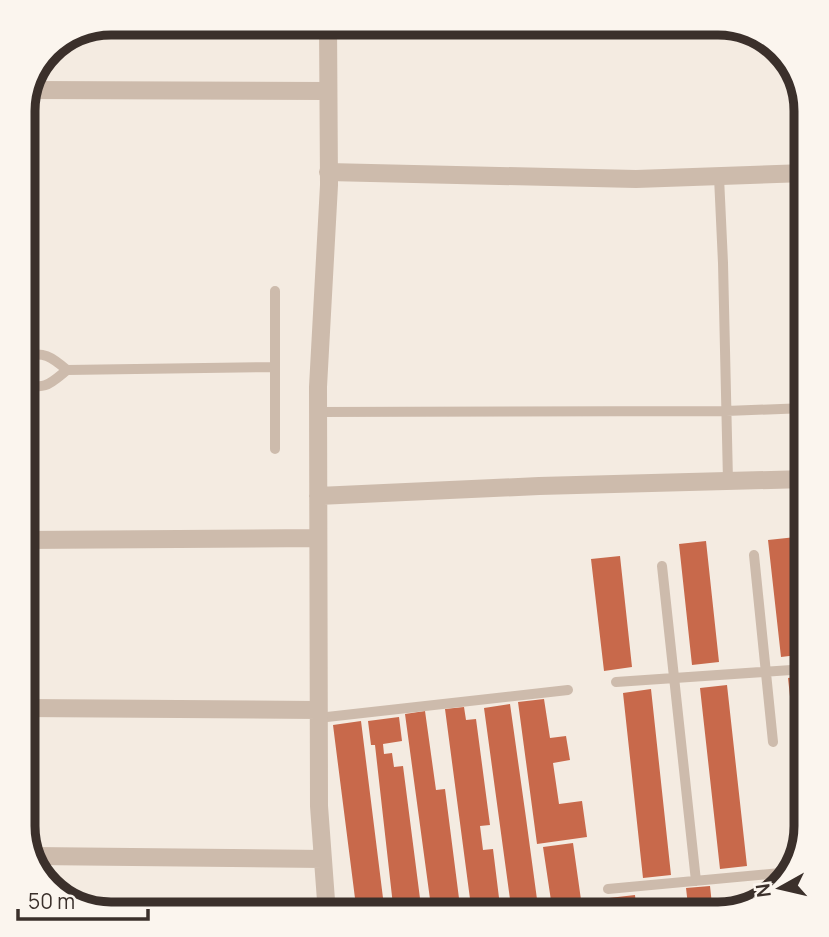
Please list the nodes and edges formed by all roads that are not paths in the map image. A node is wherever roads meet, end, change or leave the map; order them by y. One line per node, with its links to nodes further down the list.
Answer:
1 (328, 35): 3 (street)
2 (38, 90): 3 (street)
3 (327, 91): 4 (street)
4 (328, 172): 6 (street); 14 (street)
5 (794, 174): 6 (street)
6 (719, 177): 13 (lane)
7 (275, 291): 9 (lane)
8 (35, 355): 10 (lane)
9 (275, 367): 10 (lane); 15 (lane)
10 (67, 370): 11 (lane)
11 (35, 387)
12 (794, 408): 13 (lane)
13 (726, 411): 14 (lane); 17 (lane)
14 (318, 412): 18 (street)
15 (275, 449)
16 (794, 479): 17 (street)
17 (728, 481): 18 (street)
18 (318, 496): 19 (street)
19 (318, 538): 20 (street); 29 (street)
20 (35, 540)
21 (754, 555): 24 (lane)
22 (662, 566): 25 (lane)
23 (794, 670): 24 (lane)
24 (766, 672): 25 (lane); 30 (lane)
25 (674, 678): 26 (lane); 34 (lane)
26 (617, 682)
27 (568, 691): 29 (lane)
28 (35, 708): 29 (street)
29 (318, 714): 32 (street)
30 (773, 742)
31 (41, 856): 32 (street)
32 (323, 859): 36 (street)
33 (745, 876): 34 (lane)
34 (696, 881): 35 (lane)
35 (608, 889)
36 (326, 902)

